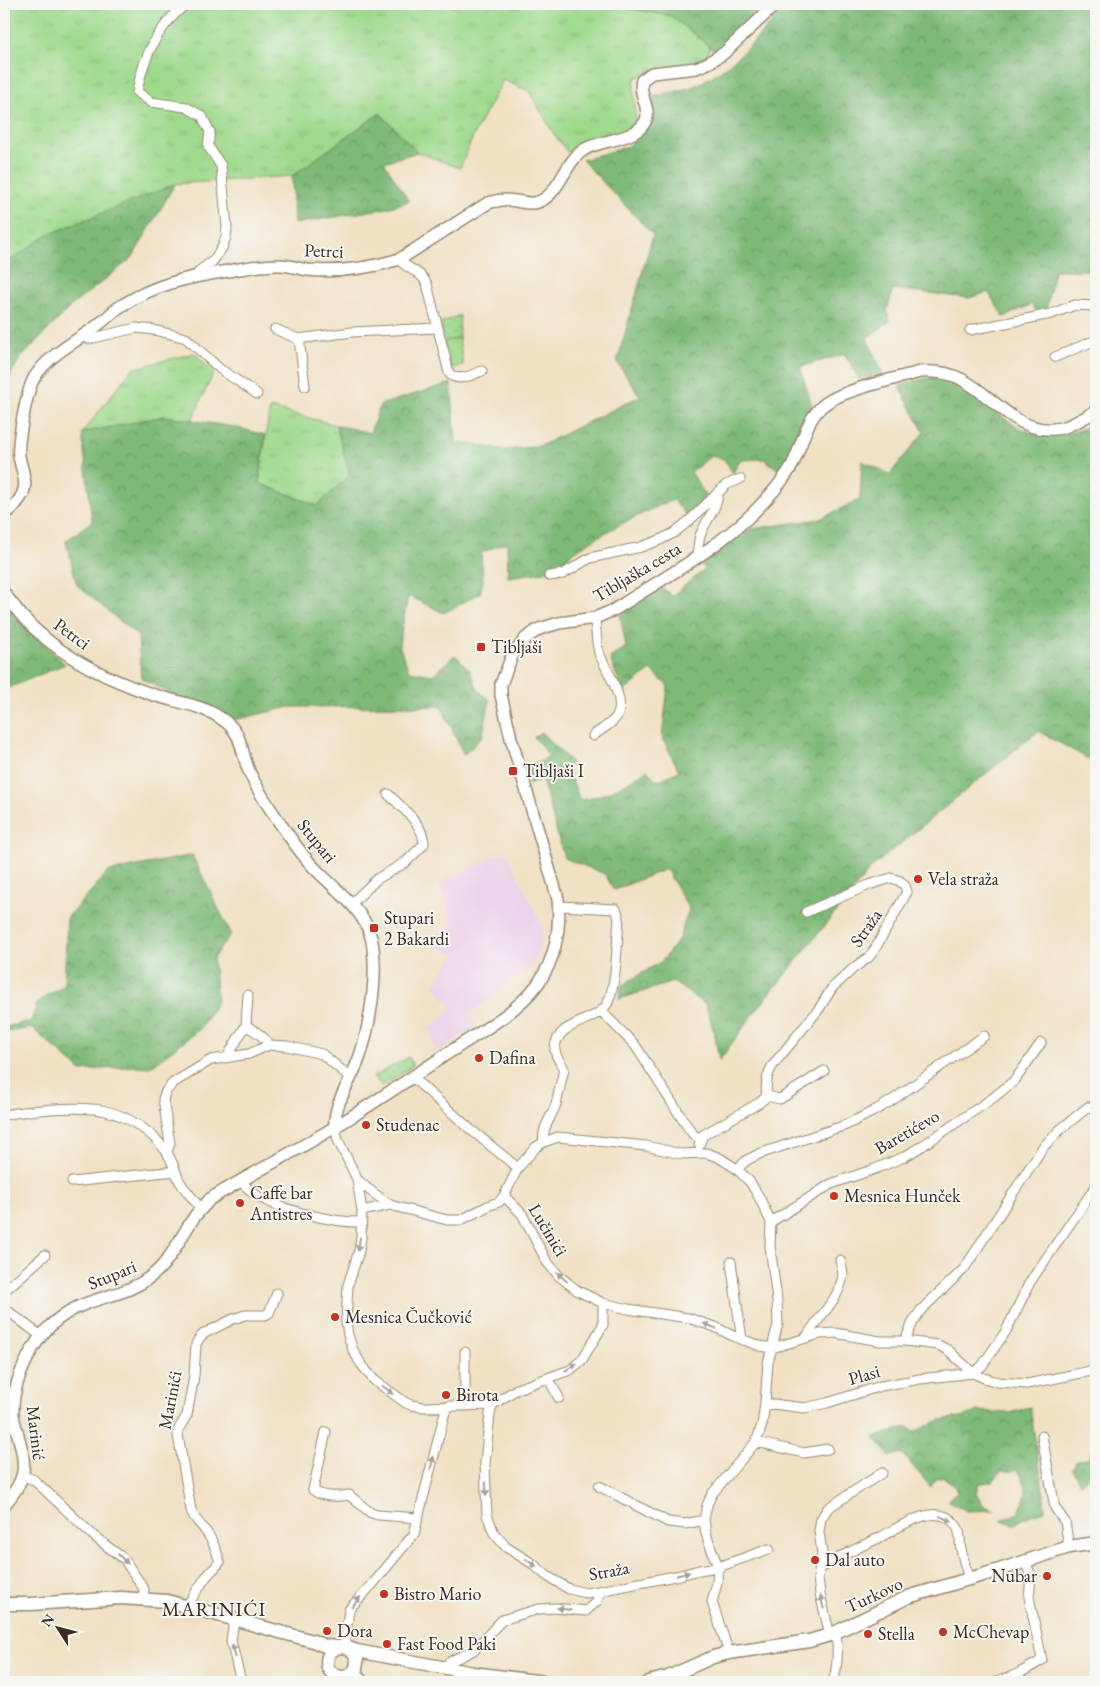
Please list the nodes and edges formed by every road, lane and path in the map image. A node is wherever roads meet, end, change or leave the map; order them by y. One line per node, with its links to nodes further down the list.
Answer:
1 (186, 4): 4 (street)
2 (776, 4): 3 (street, Petrci)
3 (400, 259): 4 (street, Petrci); 6 (street)
4 (198, 275): 9 (street, Petrci)
5 (1096, 306): 8 (street)
6 (437, 328): 10 (street); 13 (street)
7 (275, 329): 10 (street)
8 (970, 330)
9 (82, 336): 15 (street); 19 (street, Petrci)
10 (299, 339): 14 (street)
11 (1096, 340): 12 (street)
12 (1055, 357)
13 (482, 371)
14 (305, 386)
15 (257, 394)
16 (1096, 411): 20 (street, Tibljaška cesta)
17 (740, 479): 18 (street, Tibljaška cesta)
18 (718, 492): 20 (street, Tibljaška cesta); 21 (street, Tibljaška cesta)
19 (4, 515)
20 (697, 556): 23 (street, Tibljaška cesta)
21 (549, 576)
22 (4, 593): 24 (street, Petrci)
23 (595, 618): 25 (street, Tibljaška cesta); 26 (street, Tibljaška cesta)
24 (132, 688): 28 (street, Stupari)
25 (593, 736)
26 (525, 788): 29 (street, Stupari)
27 (388, 794): 28 (street)
28 (352, 904): 40 (street, Stupari)
29 (559, 906): 32 (street); 39 (street, Stupari)
30 (806, 912): 41 (street, Straža)
31 (248, 994): 33 (street)
32 (600, 1011): 45 (street); 46 (street)
33 (246, 1025): 36 (street); 37 (street)
34 (984, 1036): 50 (street)
35 (1041, 1043): 61 (street, Baretićevo)
36 (269, 1045): 37 (street); 40 (street)
37 (228, 1057): 47 (street)
38 (824, 1071): 41 (street)
39 (412, 1077): 44 (street, Stupari); 49 (street)
40 (351, 1078): 44 (street, Stupari)
41 (767, 1096): 45 (street)
42 (1088, 1107): 72 (street)
43 (4, 1115): 47 (street)
44 (335, 1126): 52 (street, Lučinići); 53 (street, Stupari)
45 (701, 1140): 48 (street)
46 (544, 1142): 48 (street); 49 (street, Lučinići)
47 (167, 1151): 51 (street)
48 (698, 1153): 50 (street)
49 (518, 1168): 56 (street, Lučinići)
50 (737, 1169): 61 (street)
51 (175, 1170): 54 (street); 58 (street)
52 (357, 1178): 57 (street, Lučinići); 59 (street, Lučinići)
53 (240, 1180): 58 (street, Stupari); 60 (street)
54 (72, 1182)
55 (1096, 1186): 76 (street)
56 (504, 1196): 57 (street, Lučinići); 67 (street, Lučinići, one-way to 56)
57 (390, 1205): 59 (street, Lučinići)
58 (201, 1209): 69 (street, Stupari)
59 (362, 1211): 60 (street, Lučinići)
60 (361, 1222): 80 (street, Lučinići, one-way to 80)
61 (771, 1222): 73 (street)
62 (45, 1255): 65 (street)
63 (840, 1260): 70 (street)
64 (731, 1262): 71 (street)
65 (4, 1291)
66 (277, 1293): 104 (street, Marinići)
67 (603, 1303): 71 (street, one-way to 67); 77 (street, one-way to 67)
68 (4, 1308): 69 (street)
69 (41, 1336): 83 (street, Marinić)
70 (806, 1338): 72 (street); 73 (street)
71 (742, 1340): 73 (street)
72 (905, 1341): 76 (street)
73 (772, 1348): 79 (street)
74 (465, 1352): 81 (street)
75 (1096, 1370): 76 (street)
76 (973, 1373): 79 (street, Plasi)
77 (548, 1378): 78 (street); 82 (street)
78 (559, 1398)
79 (765, 1403): 86 (street)
80 (449, 1406): 81 (street, Lučinići); 92 (street, one-way to 80)
81 (466, 1406): 82 (street, Lučinići)
82 (492, 1406): 101 (street, Straža, one-way to 101)
83 (8, 1411): 89 (street, Marinić)
84 (326, 1432): 92 (street)
85 (1042, 1436): 95 (street)
86 (756, 1442): 87 (street); 93 (street)
87 (828, 1449)
88 (882, 1473): 99 (street)
89 (22, 1475): 91 (street, Marinić); 102 (street, one-way to 102)
90 (599, 1486): 93 (street)
91 (4, 1505)
92 (418, 1518): 108 (street, one-way to 92)
93 (704, 1520): 98 (street)
94 (1096, 1543): 95 (main road, Turkovo)
95 (1069, 1547): 97 (main road, Turkovo)
96 (769, 1549): 98 (street)
97 (1025, 1561): 100 (main road, Turkovo); 120 (street)
98 (718, 1567): 101 (street, Straža, one-way to 98); 109 (street)
99 (821, 1568): 100 (street, one-way to 100); 106 (street, one-way to 99)
100 (969, 1579): 106 (main road, Turkovo)
101 (601, 1591): 112 (street, one-way to 112)
102 (143, 1599): 103 (main road); 104 (main road)
103 (4, 1604)
104 (186, 1606): 105 (main road)
105 (234, 1620): 107 (main road); 115 (street, one-way to 105)
106 (833, 1634): 109 (main road, Turkovo); 119 (street)
107 (300, 1638): 108 (main road); 111 (main road)
108 (345, 1647): 110 (main road); 111 (main road); 113 (main road)
109 (730, 1652): 114 (main road, Turkovo)
110 (390, 1657): 112 (main road); 113 (main road)
111 (327, 1660): 113 (main road)
112 (445, 1667): 117 (main road)
113 (352, 1674): 116 (street)
114 (667, 1680): 118 (main road, Turkovo)
115 (242, 1682)
116 (362, 1682)
117 (544, 1682)
118 (649, 1682)
119 (834, 1682)
120 (995, 1682)

